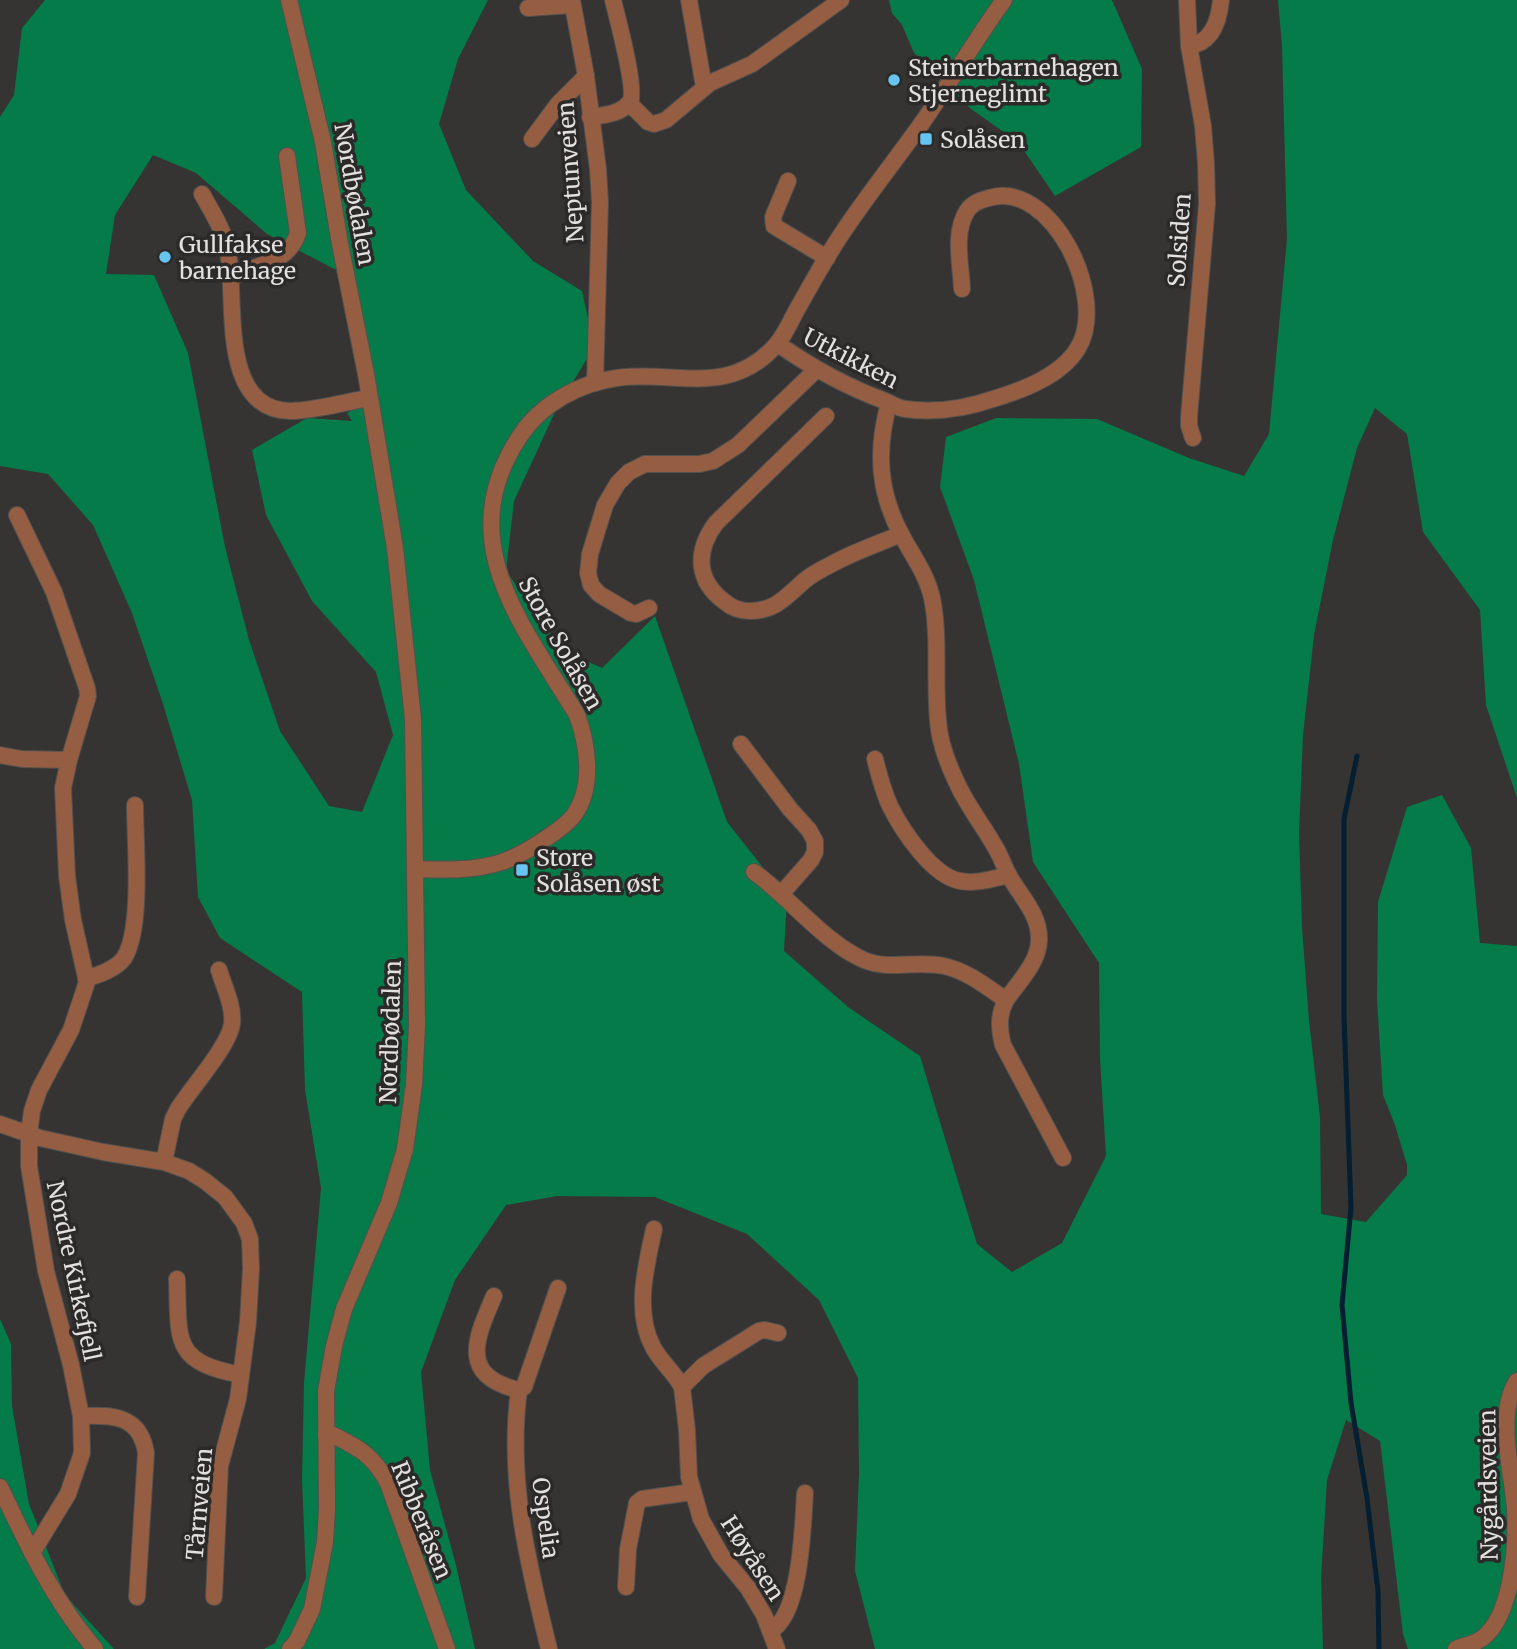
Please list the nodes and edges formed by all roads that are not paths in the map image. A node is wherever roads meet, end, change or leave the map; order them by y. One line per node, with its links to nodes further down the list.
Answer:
1 (289, 0): 25 (street, Nordbødalen)
2 (613, 0): 13 (street)
3 (689, 0): 12 (street)
4 (841, 0): 12 (street)
5 (1004, 0): 19 (street, Store Solåsen)
6 (1187, 0): 10 (street, Solsiden)
7 (1221, 0): 10 (street)
8 (572, 2): 9 (street); 11 (street, Neptunveien)
9 (528, 8)
10 (1189, 46): 28 (street, Solsiden)
11 (586, 75): 14 (street, Neptunveien); 15 (street)
12 (704, 87): 13 (street)
13 (629, 103): 14 (street)
14 (590, 117): 24 (street, Neptunveien)
15 (532, 139)
16 (287, 156): 20 (street)
17 (788, 181): 19 (street)
18 (202, 194): 20 (street)
19 (827, 258): 22 (street, Store Solåsen)
20 (232, 277): 25 (street)
21 (962, 289): 26 (street, Utkikken)
22 (778, 344): 23 (street, Utkikken); 24 (street, Store Solåsen)
23 (816, 370): 26 (street, Utkikken); 31 (street)
24 (595, 383): 37 (street, Store Solåsen)
25 (369, 398): 37 (street, Nordbødalen)
26 (889, 402): 30 (street)
27 (826, 416): 30 (street)
28 (1193, 438)
29 (17, 515): 35 (street, Nordre Kirkefjell)
30 (901, 534): 39 (street)
31 (649, 608)
32 (741, 744): 40 (street)
33 (0, 755): 35 (street)
34 (875, 759): 39 (street)
35 (69, 760): 42 (street, Nordre Kirkefjell)
36 (135, 806): 42 (street)
37 (416, 870): 58 (street, Nordbødalen)
38 (754, 872): 40 (street)
39 (1009, 875): 43 (street)
40 (782, 893): 43 (street)
41 (219, 970): 47 (street)
42 (86, 978): 45 (street, Nordre Kirkefjell)
43 (1006, 999): 46 (street)
44 (0, 1124): 45 (street)
45 (29, 1134): 47 (street, Tårnveien); 57 (street, Nordre Kirkefjell)
46 (1063, 1158)
47 (164, 1162): 53 (street, Tårnveien)
48 (654, 1229): 55 (street, Høyåsen)
49 (177, 1279): 53 (street)
50 (558, 1288): 56 (street, Ospelia)
51 (494, 1296): 56 (street)
52 (778, 1334): 55 (street)
53 (242, 1375): 65 (street, Tårnveien)
54 (1517, 1381): 72 (street, Nygårdsveien)
55 (682, 1387): 60 (street, Høyåsen)
56 (519, 1390): 70 (street, Ospelia)
57 (81, 1416): 62 (street, Nordre Kirkefjell); 64 (street)
58 (326, 1435): 68 (street, Nordbødalen); 69 (street, Ribberåsen)
59 (0, 1487): 62 (street)
60 (692, 1492): 63 (street); 66 (street, Høyåsen)
61 (805, 1493): 66 (street)
62 (32, 1553): 67 (street)
63 (626, 1587)
64 (137, 1597)
65 (214, 1597)
66 (771, 1630): 71 (street, Høyåsen)
67 (95, 1649)
68 (290, 1649)
69 (447, 1649)
70 (549, 1649)
71 (777, 1649)
72 (1456, 1649)

